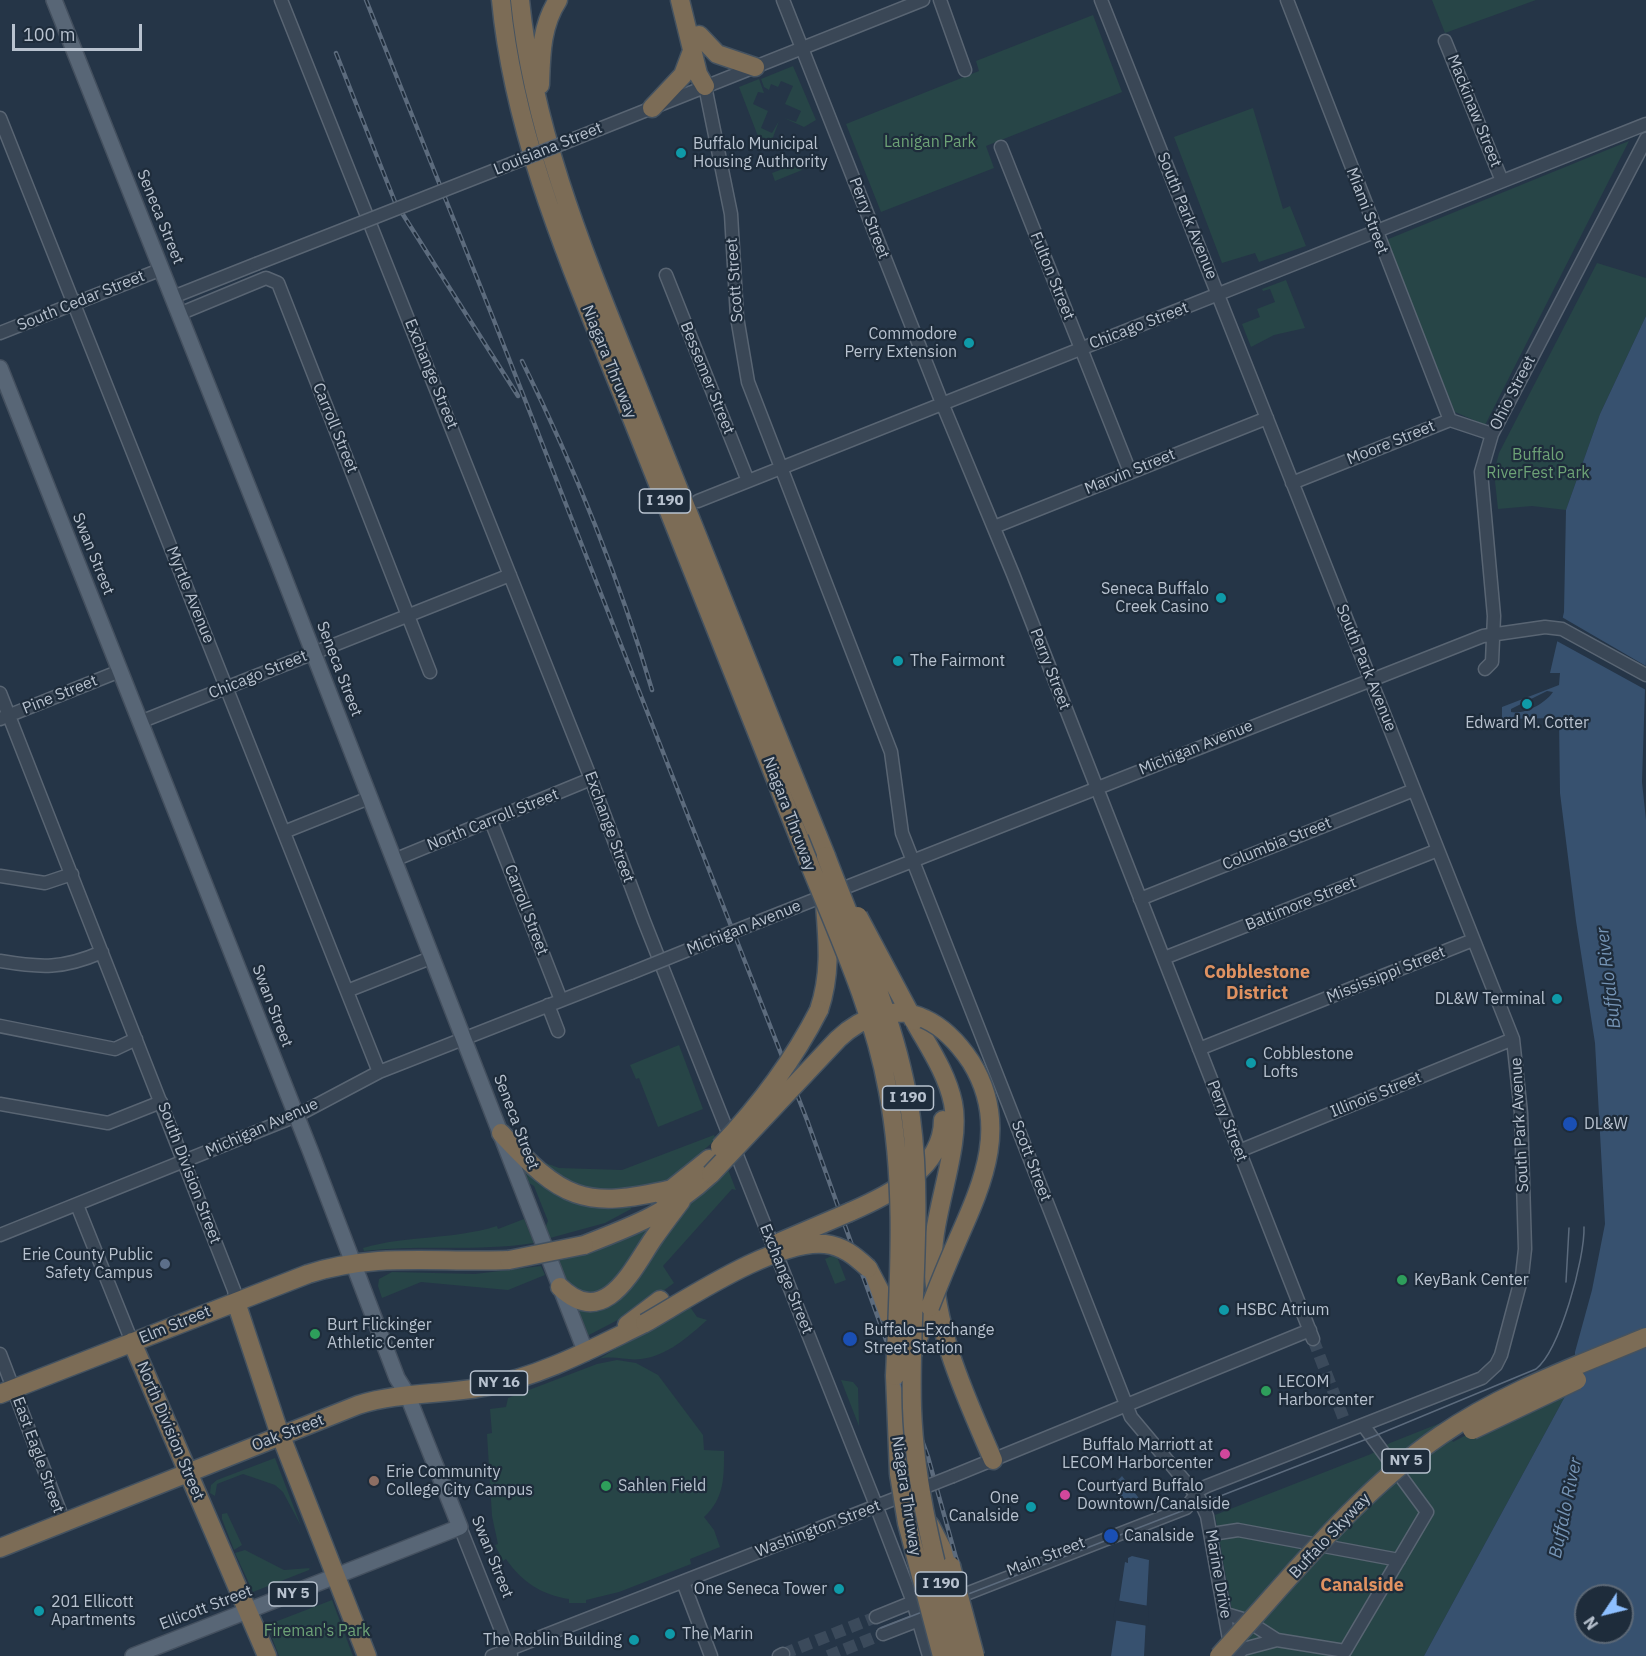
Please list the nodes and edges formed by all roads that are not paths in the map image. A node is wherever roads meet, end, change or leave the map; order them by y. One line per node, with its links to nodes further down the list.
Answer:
1 (54, 0): 27 (main road, Seneca Street)
2 (280, 0): 47 (street, Exchange Street)
3 (501, 0): 35 (highway, Niagara Thruway / I 190)
4 (520, 0): 20 (highway, Niagara Thruway / I 190)
5 (558, 0): 20 (highway)
6 (680, 0): 14 (highway)
7 (691, 0): 14 (highway)
8 (783, 0): 15 (street, Perry Street)
9 (922, 0): 15 (street, Louisiana Street)
10 (940, 0): 17 (street)
11 (1101, 0): 29 (street, South Park Avenue)
12 (1287, 0): 26 (street, Miami Street)
13 (1445, 41): 25 (street, Mackinaw Street)
14 (696, 43): 16 (highway); 18 (highway); 19 (highway)
15 (803, 47): 16 (street, Louisiana Street); 37 (street, Perry Street)
16 (755, 66): 18 (street, Louisiana Street)
17 (966, 70)
18 (705, 86): 19 (street, Louisiana Street); 41 (street, Scott Street)
19 (652, 108): 30 (street, Louisiana Street, bridge)
20 (539, 113): 35 (highway, Niagara Thruway / I 190)
21 (0, 118): 31 (street, Myrtle Avenue)
22 (1646, 124): 25 (street, Chicago Street)
23 (1646, 139): 40 (street, Ohio Street)
24 (1001, 147): 34 (street, Fulton Street)
25 (1502, 182): 26 (street, Chicago Street)
26 (1375, 231): 29 (street, Chicago Street); 39 (street, Miami Street)
27 (162, 270): 30 (main road, Seneca Street); 31 (street, South Cedar Street)
28 (666, 275): 43 (street, Bessemer Street)
29 (1218, 294): 34 (street, Chicago Street); 38 (street, South Park Avenue)
30 (173, 297): 32 (main road, Seneca Street)
31 (75, 304): 33 (street, South Cedar Street); 56 (street, Myrtle Avenue)
32 (179, 314): 48 (street, Carroll Street); 50 (main road, Seneca Street)
33 (0, 333)
34 (1081, 348): 37 (street, Chicago Street); 42 (street, Fulton Street)
35 (620, 365): 67 (highway, Niagara Thruway / I 190); 73 (highway, Niagara Thruway / I 190, bridge)
36 (0, 368): 52 (main road, Swan Street)
37 (942, 403): 41 (street, Chicago Street); 46 (street, Perry Street)
38 (1267, 418): 42 (street, Marvin Street); 44 (street, South Park Avenue)
39 (1450, 420): 40 (street, Moore Street); 44 (street, Moore Street)
40 (1491, 434): 49 (street, Ohio Street)
41 (780, 469): 43 (street, Chicago Street); 69 (street, Scott Street)
42 (1130, 472): 46 (street, Marvin Street)
43 (748, 481): 45 (street, Chicago Street)
44 (1292, 483): 55 (street, South Park Avenue)
45 (698, 501)
46 (994, 527): 61 (street, Perry Street)
47 (510, 574): 48 (street, Chicago Street); 60 (street, Exchange Street)
48 (409, 616): 50 (street, Chicago Street); 53 (street, Carroll Street)
49 (1493, 633): 51 (street, Ohio Street); 54 (street, Michigan Avenue); 55 (street, Michigan Avenue)
50 (314, 653): 56 (street, Chicago Street); 63 (main road, Seneca Street)
51 (1485, 669)
52 (120, 671): 58 (street, Pine Street); 59 (main road, Swan Street)
53 (430, 672)
54 (1646, 675)
55 (1371, 681): 61 (street, Michigan Avenue); 62 (street, South Park Avenue)
56 (227, 687): 59 (street, Chicago Street); 65 (street, Myrtle Avenue)
57 (0, 693): 58 (street, South Division Street)
58 (5, 717): 70 (street, South Division Street)
59 (140, 722): 92 (main road, Swan Street)
60 (591, 779): 64 (street, North Carroll Street); 121 (street, Exchange Street)
61 (1096, 789): 69 (street, Michigan Avenue); 72 (street, Perry Street)
62 (1414, 790): 66 (street, South Park Avenue); 72 (street, Columbia Street)
63 (369, 798): 65 (street); 68 (main road, Seneca Street)
64 (491, 821): 68 (street, North Carroll Street); 80 (street, Carroll Street)
65 (284, 832): 79 (street, Myrtle Avenue)
66 (1437, 849): 74 (street, South Park Avenue); 77 (street, Baltimore Street)
67 (826, 856): 82 (highway, bridge); 109 (highway, Niagara Thruway / I 190, bridge)
68 (394, 860): 76 (main road, Seneca Street)
69 (912, 861): 80 (street, Michigan Avenue, bridge); 115 (street, Scott Street)
70 (72, 874): 71 (street); 75 (street, South Division Street)
71 (0, 876)
72 (1140, 899): 77 (street, Perry Street)
73 (825, 904): 96 (highway, bridge); 112 (highway, Niagara Thruway / I 190, bridge)
74 (1473, 940): 87 (street, South Park Avenue); 88 (street, Mississippi Street)
75 (102, 952): 78 (street); 86 (street, South Division Street)
76 (433, 957): 79 (street); 85 (main road, Seneca Street)
77 (1164, 958): 88 (street, Perry Street)
78 (0, 961)
79 (347, 991): 89 (street, Myrtle Avenue)
80 (561, 1000): 81 (street, Michigan Avenue)
81 (548, 1005): 84 (street); 85 (street, Michigan Avenue)
82 (916, 1024): 106 (highway, bridge); 118 (highway, bridge)
83 (0, 1026): 86 (street)
84 (558, 1031)
85 (465, 1038): 89 (street, Michigan Avenue); 93 (main road, Seneca Street)
86 (136, 1039): 90 (street, South Division Street)
87 (1512, 1039): 94 (street, Illinois Street); 111 (street, South Park Avenue)
88 (1199, 1049): 94 (street, Perry Street)
89 (379, 1072): 92 (street, Michigan Avenue)
90 (161, 1102): 91 (street); 95 (street, South Division Street)
91 (0, 1104)
92 (296, 1116): 95 (street, Michigan Avenue); 100 (main road, Swan Street)
93 (501, 1133): 97 (highway); 101 (main road, Seneca Street)
94 (1239, 1151): 103 (street, Perry Street)
95 (184, 1162): 98 (street, Michigan Avenue); 102 (street, South Division Street)
96 (710, 1166): 97 (highway); 109 (highway, bridge)
97 (677, 1195): 100 (highway, Elm Street, bridge); 101 (highway)
98 (76, 1205): 99 (street, Michigan Avenue); 105 (street, North Division Street)
99 (0, 1235)
100 (352, 1262): 102 (highway, Elm Street); 114 (main road, Swan Street)
101 (560, 1287): 108 (main road, Seneca Street)
102 (236, 1302): 105 (highway, Elm Street); 117 (highway, South Division Street)
103 (1311, 1335): 115 (street, Washington Street)
104 (1646, 1336): 147 (highway, Buffalo Skyway / NY 5, bridge)
105 (132, 1342): 113 (highway, Elm Street); 119 (highway, North Division Street)
106 (604, 1343): 108 (highway, Oak Street); 112 (highway, bridge)
107 (1646, 1350): 148 (highway, Buffalo Skyway / NY 5, bridge)
108 (586, 1353): 114 (highway, Oak Street / NY 16)
109 (913, 1353): 122 (highway, Niagara Thruway / I 190, bridge)
110 (0, 1354): 113 (street, East Eagle Street)
111 (1501, 1355): 116 (street, Main Street)
112 (895, 1376): 143 (highway, Niagara Thruway / I 190, bridge)
113 (7, 1392): 123 (street, East Eagle Street)
114 (408, 1394): 117 (highway, Oak Street / NY 16); 124 (main road, Swan Street)
115 (1127, 1406): 118 (street, Washington Street); 120 (street, Scott Street)
116 (1363, 1425): 120 (street, Main Street); 127 (street)
117 (281, 1436): 119 (highway, Oak Street); 128 (highway, South Division Street)
118 (993, 1460): 121 (street, Washington Street, bridge)
119 (187, 1473): 123 (highway, Oak Street); 130 (highway, North Division Street)
120 (1195, 1496): 125 (street, Marine Drive); 131 (street, Main Street)
121 (876, 1506): 129 (street, Washington Street); 131 (street, Exchange Street)
122 (923, 1512): 145 (highway, Niagara Thruway / I 190, bridge); 146 (highway, bridge)
123 (64, 1522): 126 (highway, Oak Street)
124 (460, 1527): 128 (main road, Ellicott Street); 136 (street, Swan Street)
125 (1212, 1534): 127 (street); 132 (street, Marine Drive)
126 (0, 1548)
127 (1399, 1560): 135 (street)
128 (337, 1577): 130 (main road, Ellicott Street / NY 5); 139 (highway, South Division Street / NY 5)
129 (683, 1582): 136 (street, Washington Street); 141 (street)
130 (249, 1611): 137 (main road, Ellicott Street / NY 5); 138 (highway, North Division Street)
131 (916, 1611): 133 (street, Main Street); 134 (street, Main Street); 142 (street, Exchange Street)
132 (1226, 1614): 135 (street); 148 (street, Marine Drive)
133 (876, 1617)
134 (883, 1634)
135 (1277, 1640): 148 (street)
136 (510, 1653): 140 (street, Washington Street)
137 (133, 1656)
138 (267, 1656)
139 (367, 1656)
140 (492, 1656)
141 (711, 1656)
142 (929, 1656)
143 (940, 1656): 144 (street)
144 (954, 1656)
145 (960, 1656)
146 (975, 1656)
147 (1219, 1656)
148 (1234, 1656)

